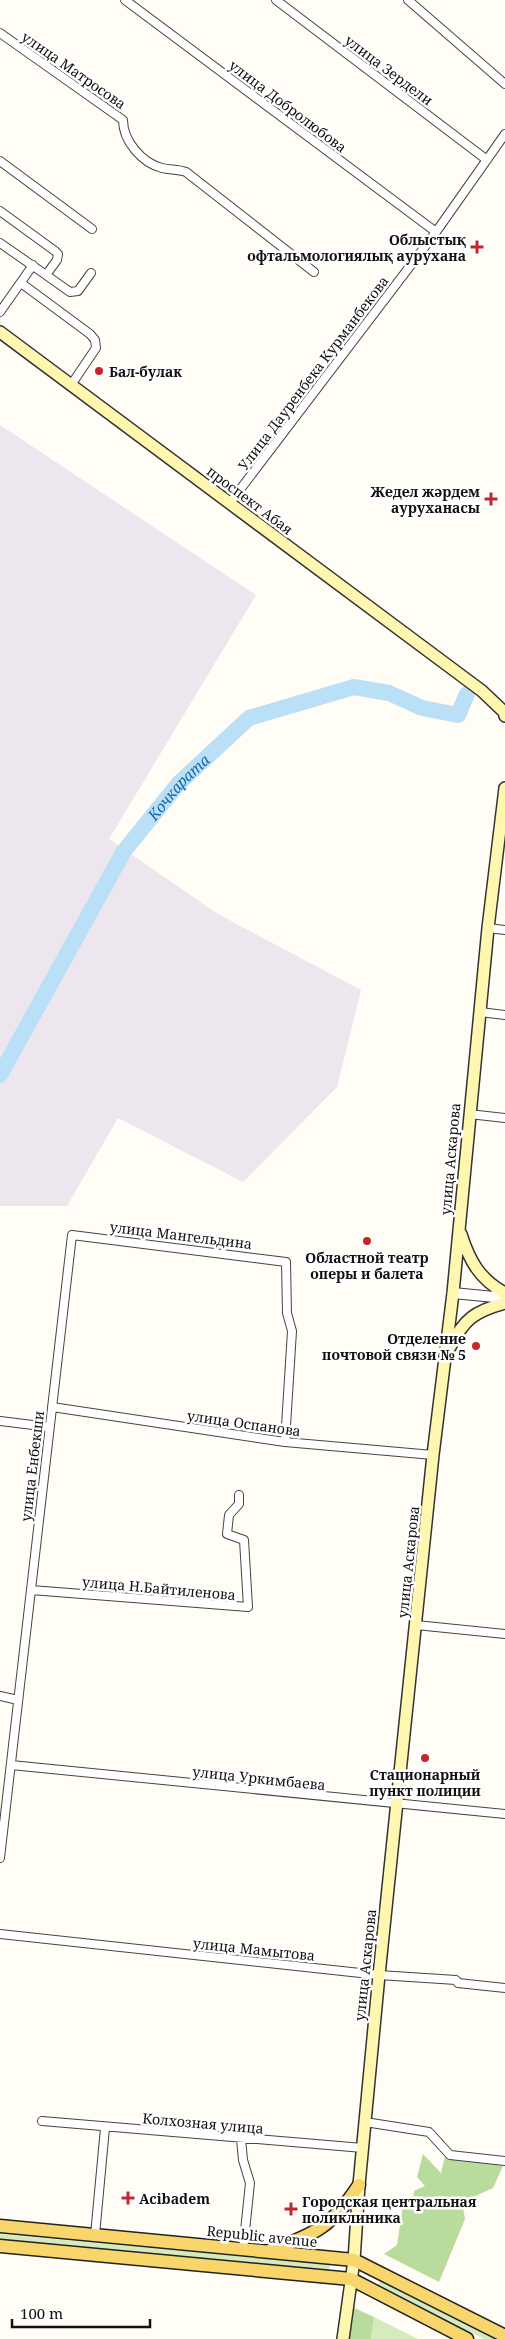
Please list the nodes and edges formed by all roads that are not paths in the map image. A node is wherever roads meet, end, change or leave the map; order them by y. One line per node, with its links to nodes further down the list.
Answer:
1 (125, 0): 11 (street, улица Добролюбова)
2 (276, 0): 7 (street, улица Зердели)
3 (408, 0): 5 (street)
4 (0, 33): 14 (street, улица Матросова)
5 (505, 84)
6 (505, 134): 7 (street, Улица Дауренбека Курманбекова)
7 (487, 160): 11 (street, Улица Дауренбека Курманбекова)
8 (0, 161): 10 (street)
9 (0, 211): 16 (street)
10 (92, 229)
11 (436, 232): 21 (street, Улица Дауренбека Курманбекова)
12 (0, 243): 13 (street)
13 (33, 265): 16 (street); 17 (street)
14 (314, 272)
15 (91, 273): 16 (street)
16 (46, 275)
17 (20, 283): 18 (street); 20 (street)
18 (0, 312)
19 (0, 332): 20 (main road, проспект Абая)
20 (71, 385): 21 (main road, проспект Абая)
21 (230, 504): 22 (main road, проспект Абая)
22 (505, 716)
23 (505, 788): 24 (main road, улица Аскарова)
24 (502, 837): 25 (main road, улица Аскарова)
25 (488, 928): 26 (street); 27 (main road, улица Аскарова)
26 (505, 930)
27 (480, 1012): 28 (street); 29 (main road, улица Аскарова)
28 (505, 1015)
29 (469, 1114): 30 (street); 31 (main road, улица Аскарова)
30 (505, 1118)
31 (459, 1228): 33 (main road, улица Аскарова); 34 (main road)
32 (72, 1235): 38 (street, улица Енбекши); 41 (street, улица Мангельдина)
33 (453, 1293): 35 (street); 37 (main road, улица Аскарова)
34 (505, 1293)
35 (505, 1298)
36 (505, 1303): 37 (main road)
37 (446, 1355): 42 (main road, улица Аскарова)
38 (52, 1407): 40 (street, улица Енбекши); 41 (street, улица Оспанова)
39 (0, 1421): 40 (street)
40 (49, 1427): 44 (street, улица Енбекши)
41 (285, 1442): 42 (street, улица Оспанова)
42 (433, 1456): 45 (main road, улица Аскарова)
43 (239, 1495): 44 (street, улица Н.Байтиленова)
44 (31, 1590): 48 (street, улица Енбекши)
45 (416, 1625): 46 (street); 50 (main road, улица Аскарова)
46 (505, 1634)
47 (0, 1696): 48 (street)
48 (18, 1700): 49 (street, улица Енбекши)
49 (11, 1765): 50 (street, улица Уркимбаева); 52 (street, улица Енбекши)
50 (397, 1804): 51 (street, улица Уркимбаева); 54 (main road, улица Аскарова)
51 (505, 1814)
52 (0, 1858)
53 (0, 1934): 54 (street, улица Мамытова)
54 (379, 1975): 55 (street, улица Мамытова); 57 (main road, улица Аскарова)
55 (505, 1988)
56 (42, 2121): 58 (street, Колхозная улица)
57 (365, 2122): 60 (main road, улица Аскарова); 61 (street)
58 (105, 2128): 59 (street, Колхозная улица); 64 (street)
59 (241, 2139): 60 (street, Колхозная улица); 66 (street)
60 (363, 2148): 62 (main road, улица Аскарова)
61 (505, 2161)
62 (359, 2186): 67 (main road); 68 (main road, улица Аскарова)
63 (0, 2226): 64 (main road, Republic avenue)
64 (95, 2235): 66 (main road, Republic avenue)
65 (0, 2246): 69 (main road)
66 (243, 2250): 67 (main road, Republic avenue)
67 (267, 2252): 68 (main road, Republic avenue)
68 (354, 2260): 69 (main road, улица Аскарова); 70 (main road, Republic avenue)
69 (351, 2279): 71 (main road, улица Аскарова); 72 (main road)
70 (505, 2336)
71 (343, 2339)
72 (468, 2339)

